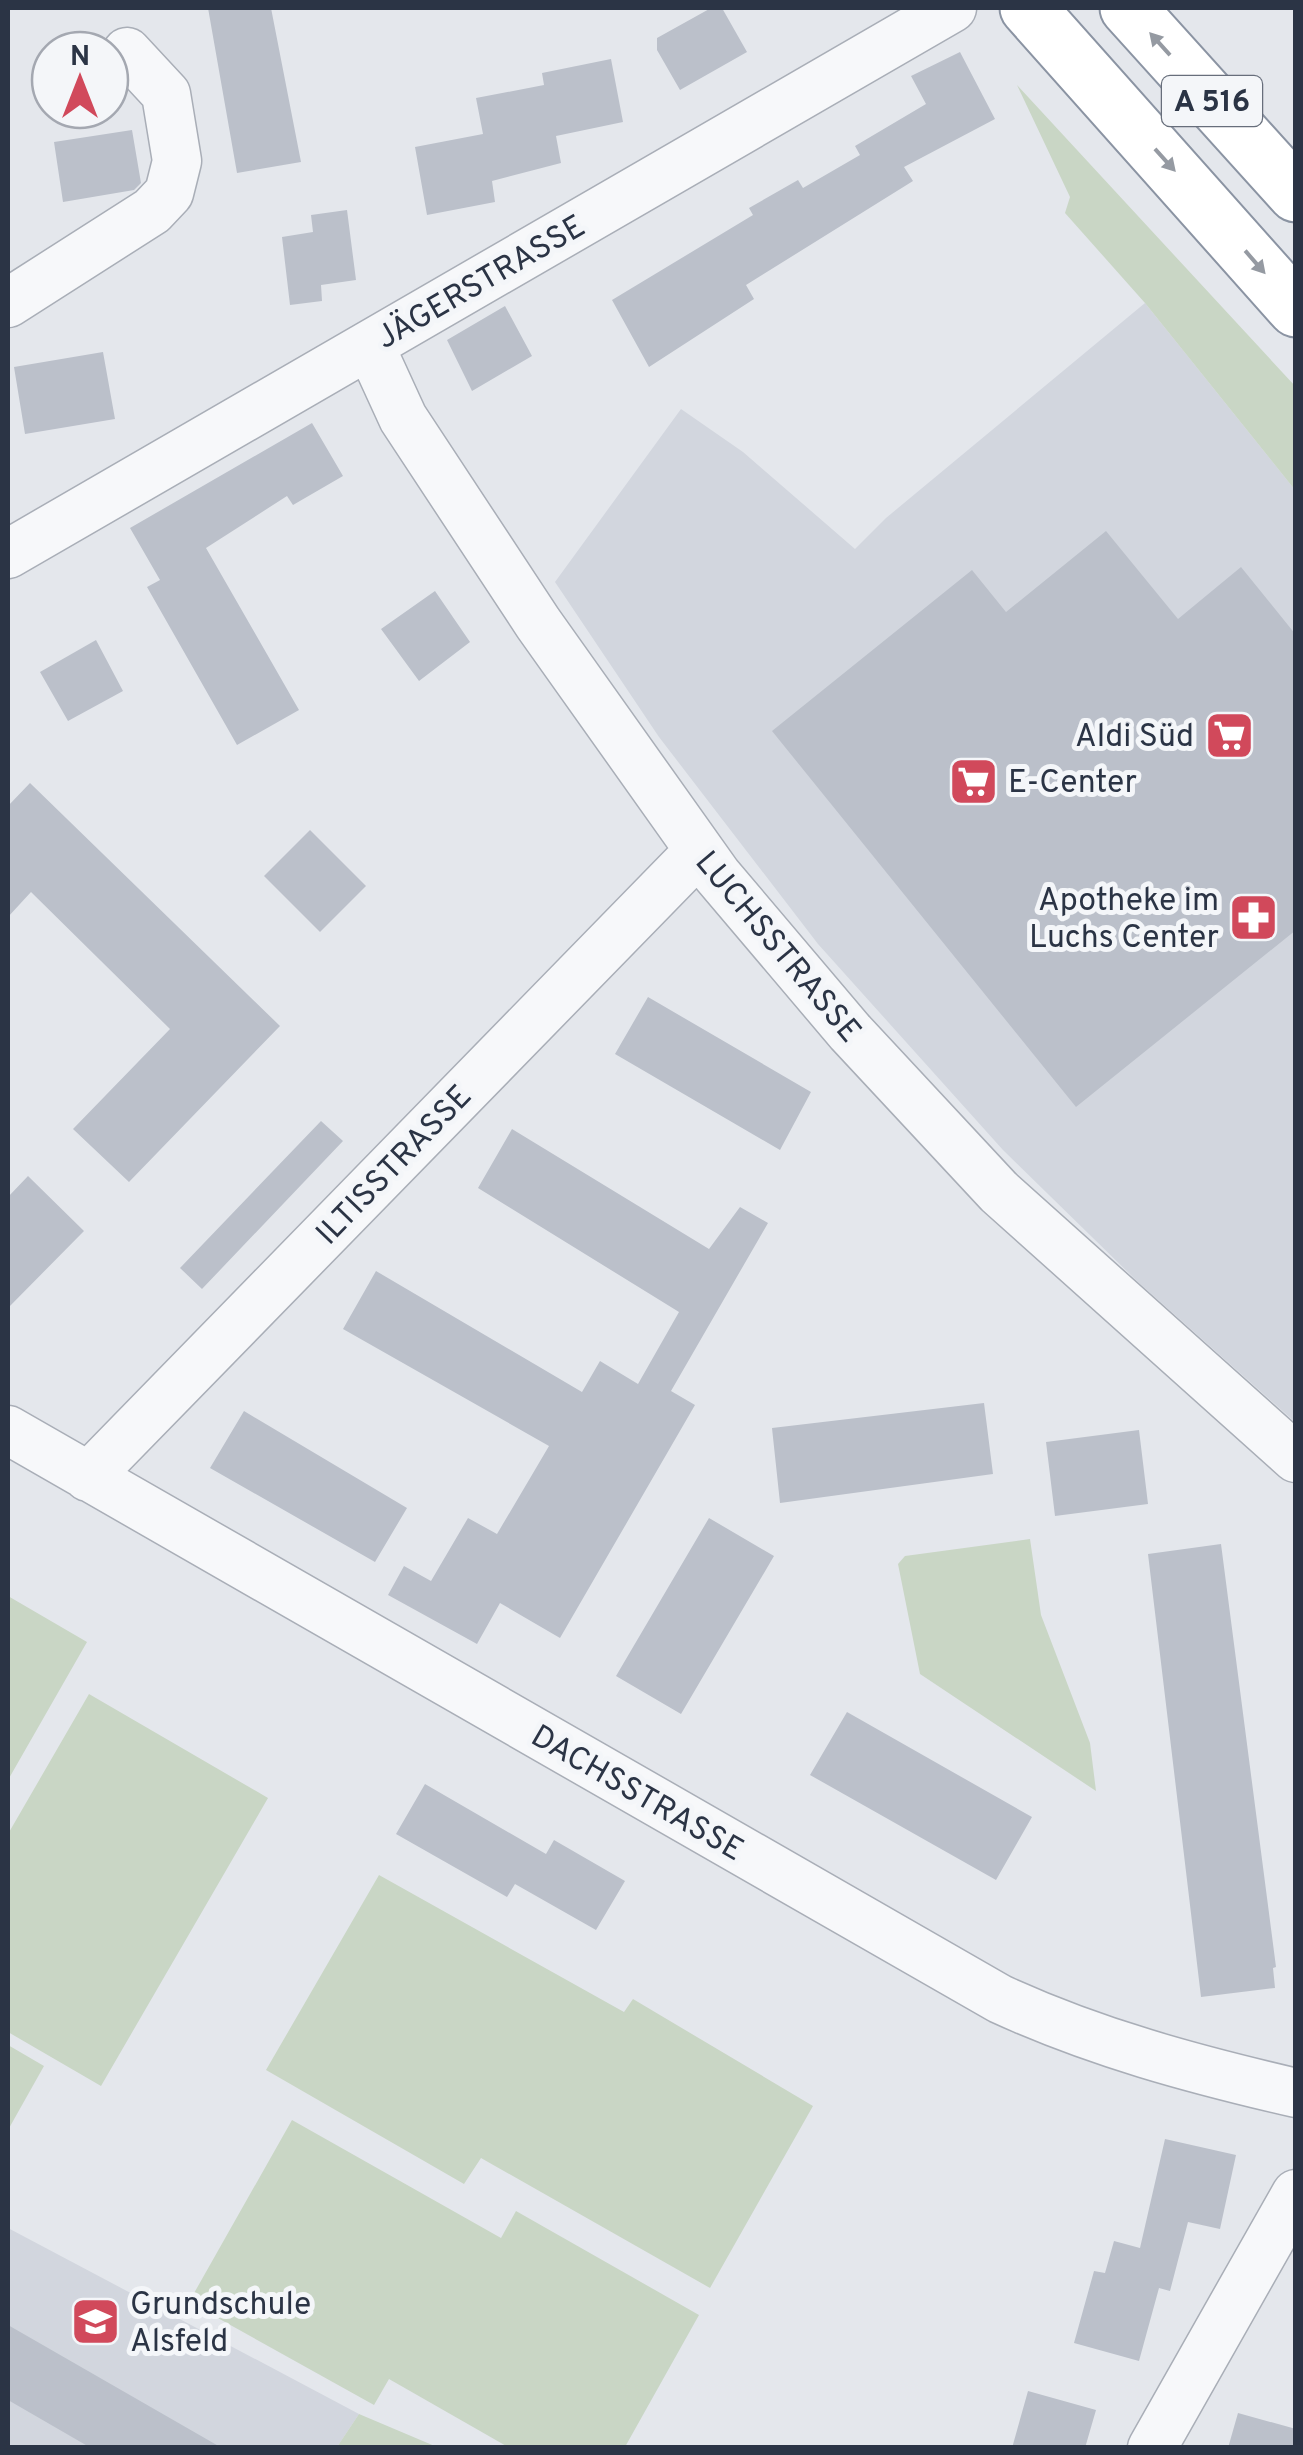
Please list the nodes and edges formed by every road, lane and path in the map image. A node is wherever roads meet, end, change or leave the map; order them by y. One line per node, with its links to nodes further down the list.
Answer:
1 (952, 8): 8 (street, JÄGERSTRASSE)
2 (1128, 8): 5 (highway, A 516, one-way to 2)
3 (1041, 22): 7 (highway, A 516, one-way to 7)
4 (130, 55): 6 (street)
5 (1296, 194)
6 (8, 303)
7 (1296, 309)
8 (370, 346): 9 (street, JÄGERSTRASSE); 10 (street, LUCHSSTRASSE)
9 (8, 554)
10 (698, 852): 12 (street, LUCHSSTRASSE); 13 (street, ILTISSTRASSE)
11 (8, 1430): 13 (street, DACHSSTRASSE)
12 (1296, 1458)
13 (88, 1477): 14 (street, DACHSSTRASSE)
14 (1296, 2093)
15 (1296, 2194): 16 (street)
16 (1152, 2448)

